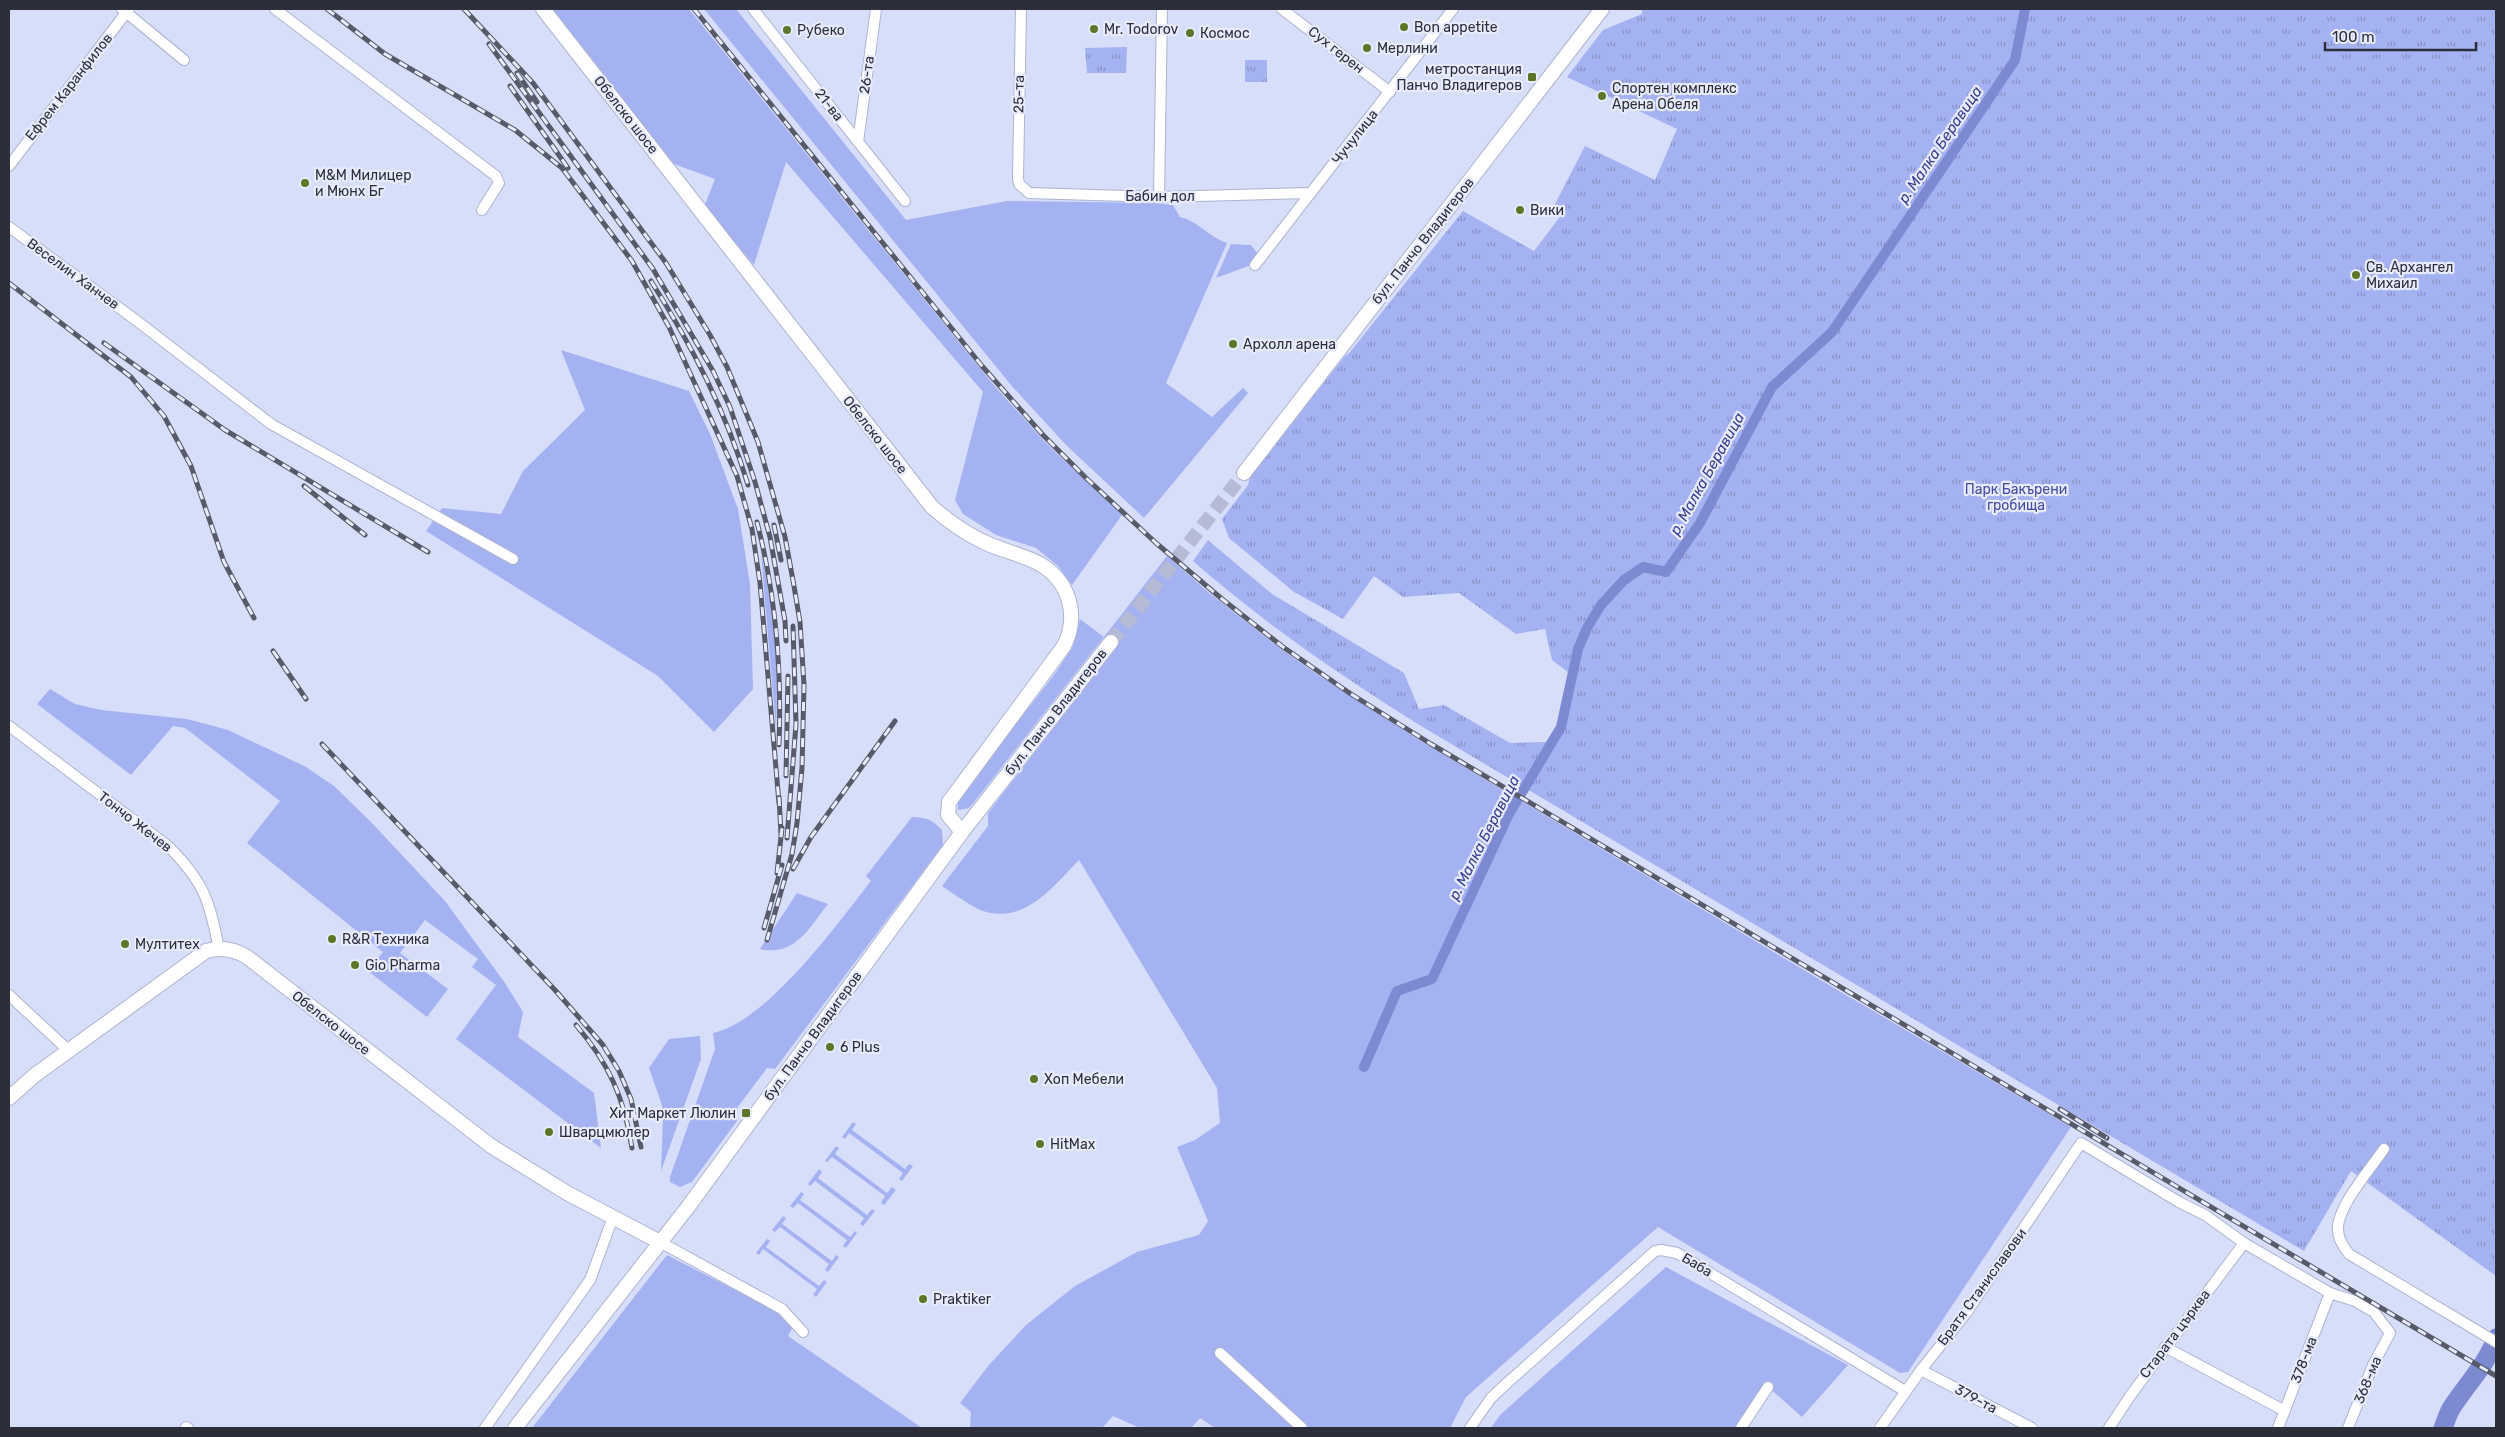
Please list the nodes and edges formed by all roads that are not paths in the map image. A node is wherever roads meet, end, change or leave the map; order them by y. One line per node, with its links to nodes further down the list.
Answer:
1 (275, 9): 19 (street)
2 (543, 9): 26 (street, Обелско шосе)
3 (753, 9): 13 (street, 21-ва)
4 (876, 9): 13 (street, 26-та)
5 (1021, 9): 15 (street, 25-та)
6 (1162, 9): 17 (street)
7 (1282, 9): 12 (street, Сух герен)
8 (1453, 9): 12 (street, Чучулица)
9 (1602, 9): 22 (street, бул. Панчо Владигеров)
10 (125, 10): 11 (street); 14 (street, Ефрем Каранфилов)
11 (184, 60)
12 (1390, 92): 16 (street, Чучулица)
13 (858, 142): 18 (street, 21-ва)
14 (9, 166)
15 (1018, 178): 17 (street, Бабин дол)
16 (1310, 193): 17 (street, Бабин дол); 21 (street, Чучулица)
17 (1159, 197)
18 (905, 201)
19 (482, 210)
20 (9, 228): 23 (street, Веселин Ханчев)
21 (1255, 264)
22 (1244, 473)
23 (513, 559)
24 (1111, 642): 26 (street, бул. Панчо Владигеров)
25 (9, 726): 27 (street, Тончо Жечев)
26 (962, 832): 33 (street, бул. Панчо Владигеров)
27 (219, 949): 29 (street); 32 (street, Обелско шосе)
28 (9, 995): 29 (street)
29 (69, 1051): 30 (street)
30 (9, 1098)
31 (2384, 1149): 37 (street)
32 (613, 1217): 33 (street, Обелско шосе); 44 (street)
33 (660, 1242): 36 (street); 45 (street, бул. Панчо Владигеров)
34 (2244, 1243): 35 (street); 38 (street, Старата църква); 40 (street, Братя Станиславови)
35 (2330, 1293): 43 (street, 378-ма); 53 (street, 368-ма)
36 (803, 1332)
37 (2496, 1342)
38 (2165, 1347): 43 (street); 51 (street, Старата църква)
39 (1220, 1353): 46 (street)
40 (1921, 1370): 42 (street, Братя Станиславови); 50 (street, 379-та)
41 (1768, 1387): 48 (street)
42 (1905, 1391): 47 (street, Баба); 49 (street, Братя Станиславови)
43 (2285, 1410): 52 (street, 378-ма)
44 (485, 1428)
45 (515, 1428)
46 (1302, 1428)
47 (1470, 1428)
48 (1741, 1428)
49 (1880, 1428)
50 (2032, 1428)
51 (2110, 1428)
52 (2278, 1428)
53 (2348, 1428)

